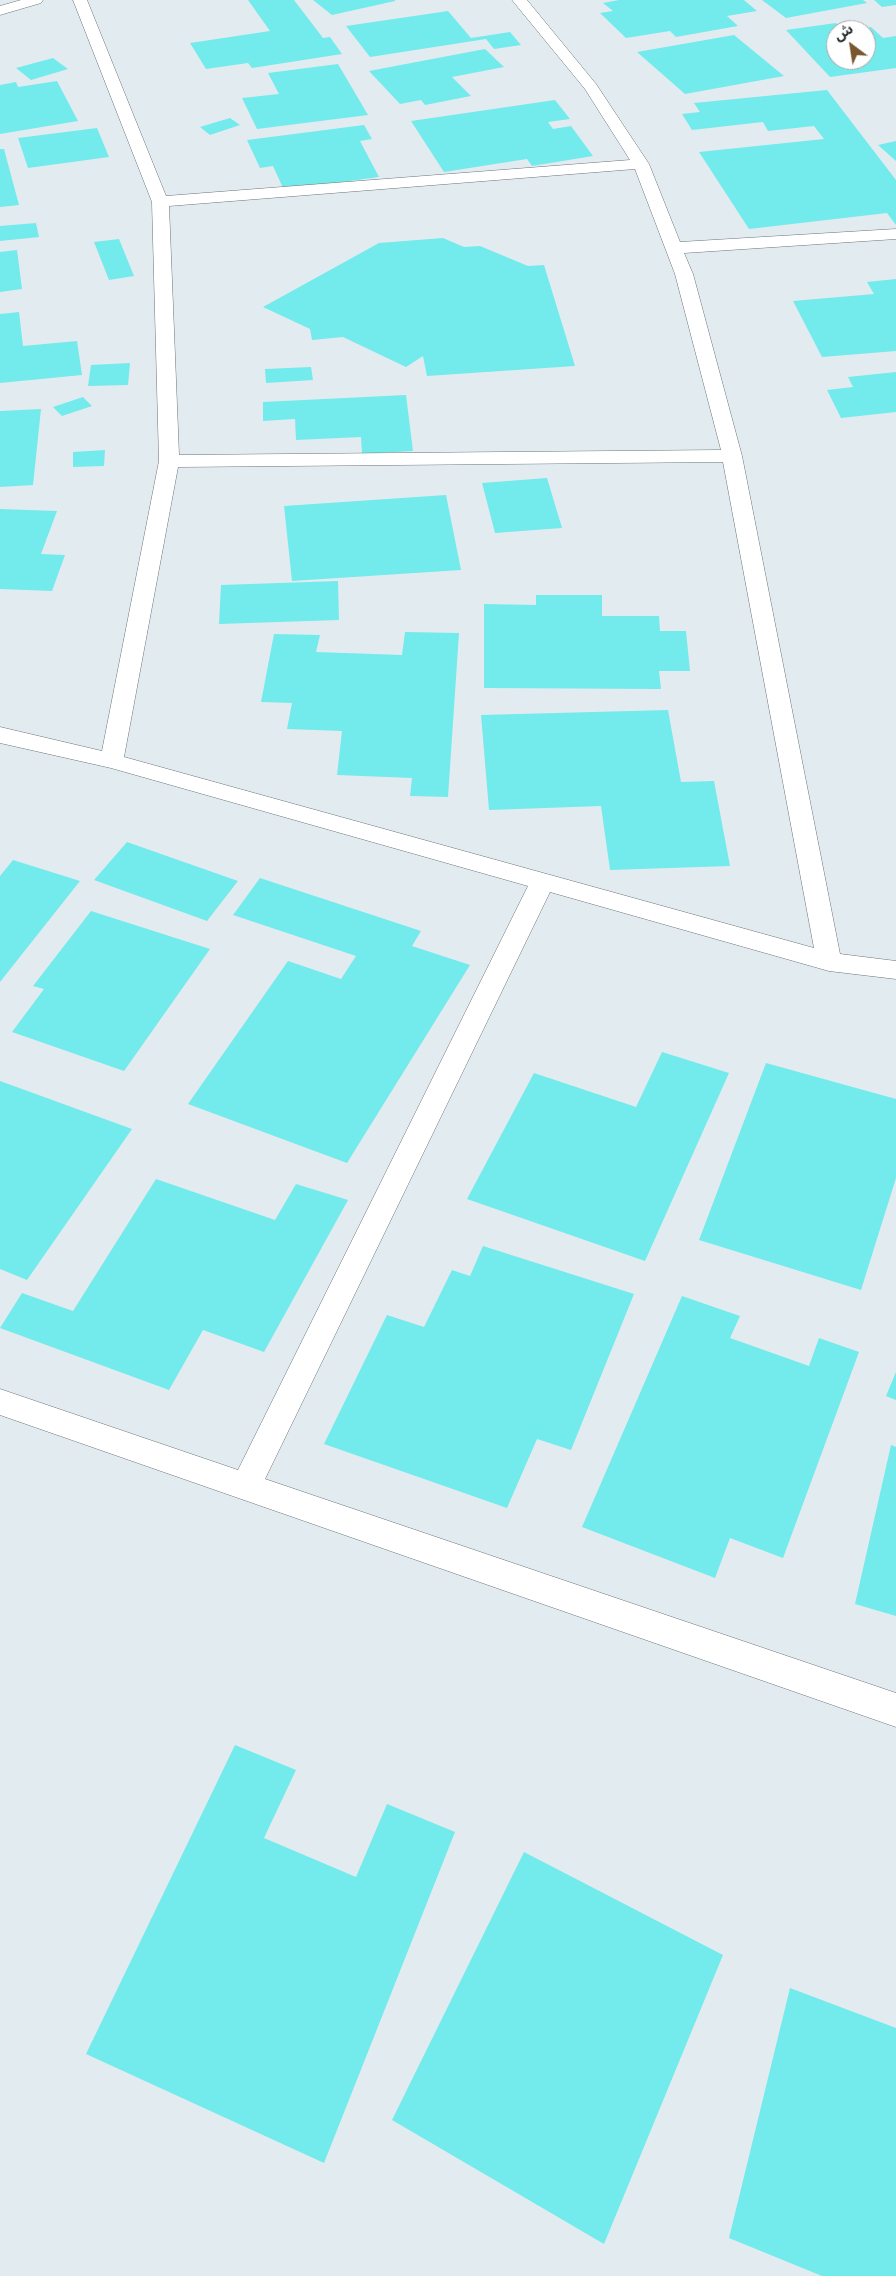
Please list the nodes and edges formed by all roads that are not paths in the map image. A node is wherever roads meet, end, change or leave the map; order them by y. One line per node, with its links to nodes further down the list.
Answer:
1 (36, 0): 4 (street)
2 (80, 0): 6 (street)
3 (519, 0): 5 (street)
4 (0, 11)
5 (641, 164): 6 (street); 8 (street)
6 (160, 202): 10 (street)
7 (896, 234): 8 (street)
8 (674, 248): 9 (street)
9 (732, 456): 10 (street); 14 (street)
10 (169, 461): 12 (street)
11 (0, 735): 12 (street)
12 (112, 761): 13 (street)
13 (542, 882): 14 (street); 17 (street)
14 (829, 962): 15 (street)
15 (896, 970)
16 (0, 1402): 17 (street)
17 (246, 1486): 18 (street)
18 (896, 1710)

